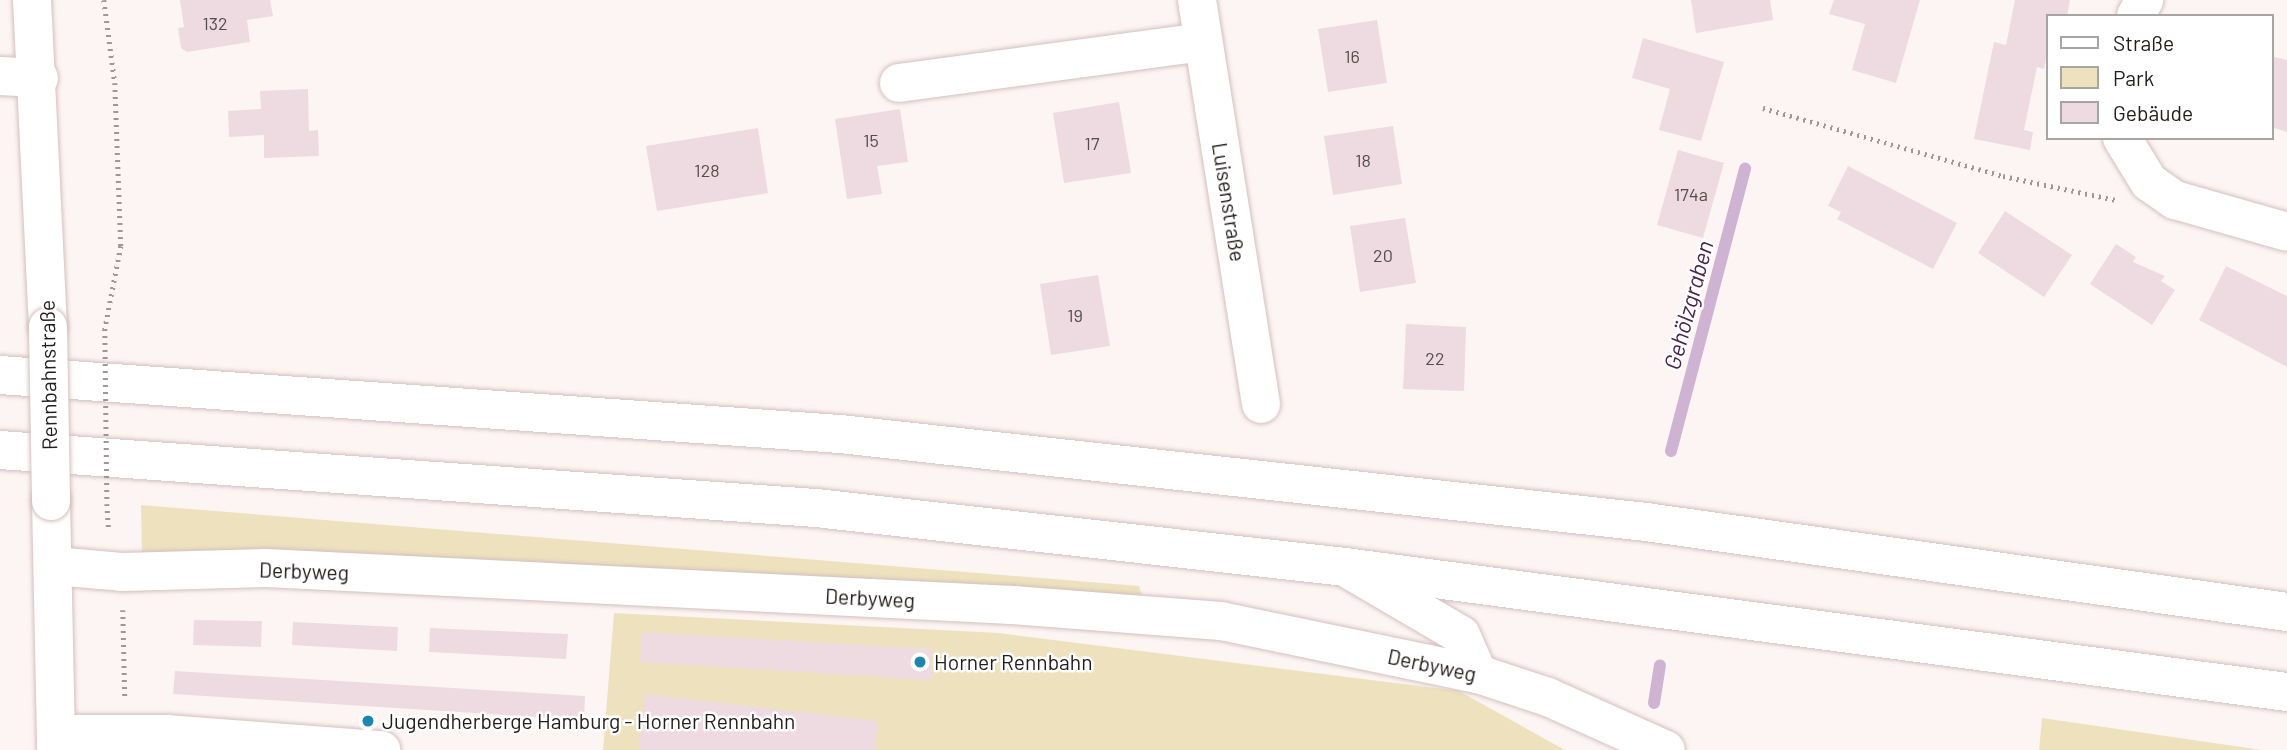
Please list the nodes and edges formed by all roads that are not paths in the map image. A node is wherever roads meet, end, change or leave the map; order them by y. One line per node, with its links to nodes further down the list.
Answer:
1 (32, 0): 5 (main road, Rennbahnstraße)
2 (1197, 0): 3 (main road, Luisenstraße)
3 (1203, 42): 6 (main road); 10 (main road, Luisenstraße)
4 (0, 76): 5 (main road)
5 (39, 78): 12 (main road, Rennbahnstraße, bridge)
6 (899, 83)
7 (2123, 140): 8 (main road)
8 (2287, 232)
9 (0, 375): 14 (main road)
10 (1261, 404)
11 (0, 450): 13 (main road)
12 (54, 566): 15 (main road, Derbyweg); 17 (main road, Rennbahnstraße)
13 (1345, 567): 15 (main road); 16 (main road)
14 (2287, 611)
15 (1478, 674): 19 (main road, Derbyweg)
16 (2287, 692)
17 (56, 742): 18 (main road)
18 (381, 750)
19 (1667, 750)

